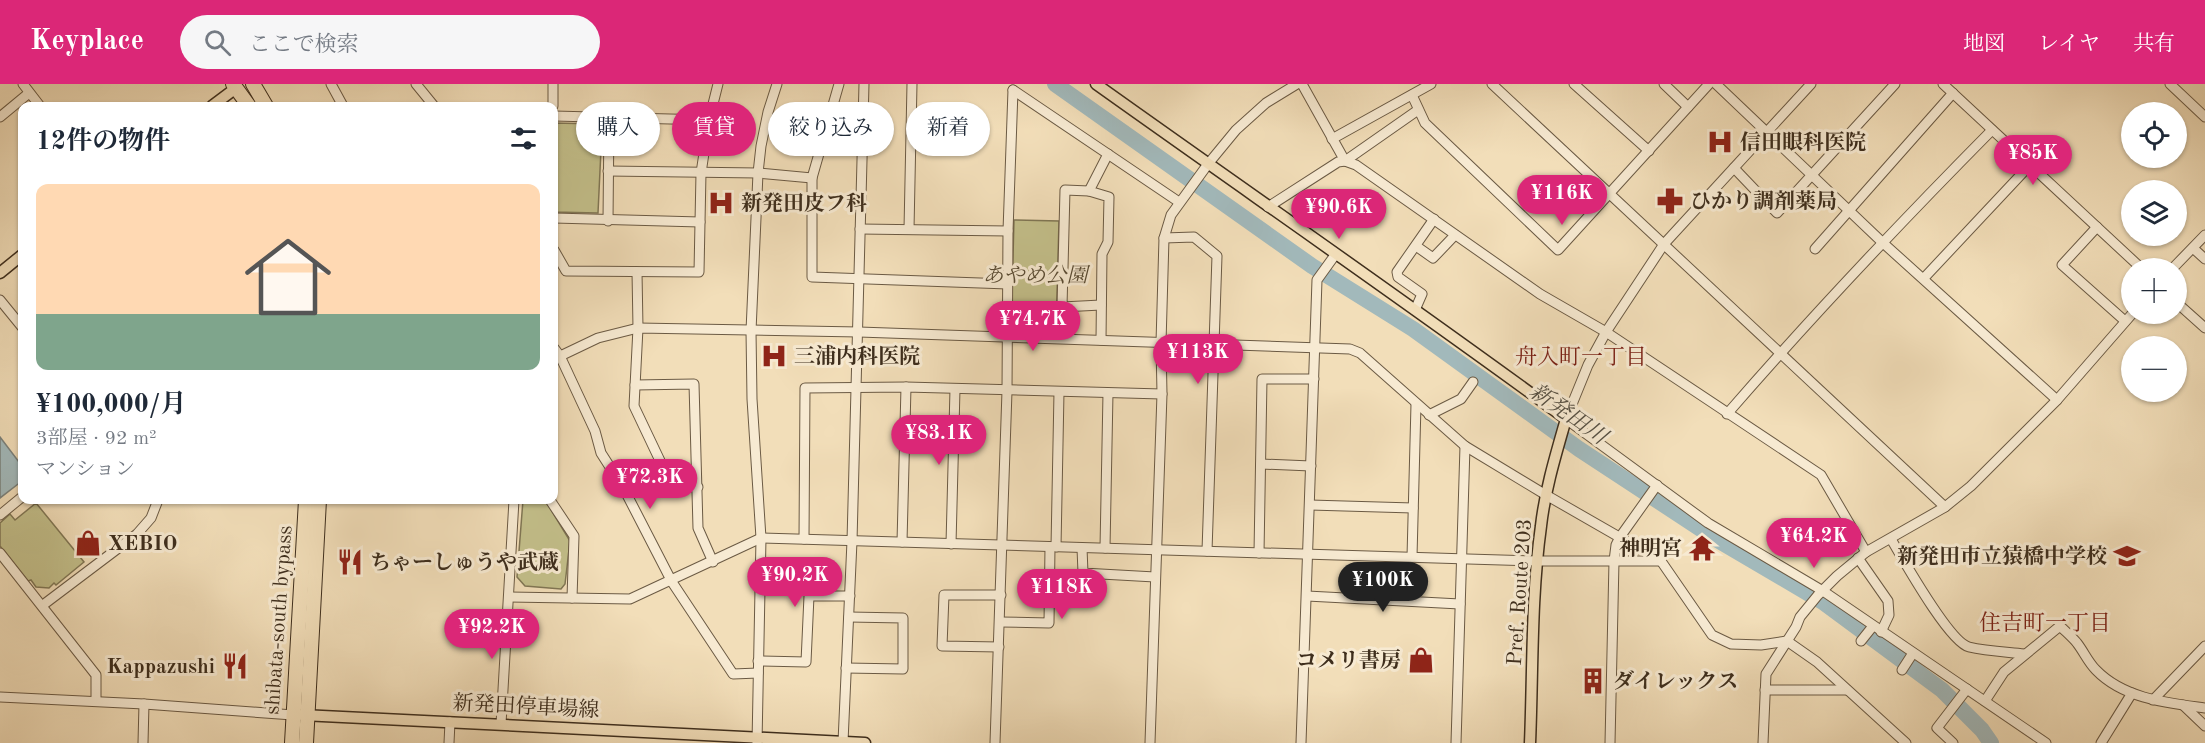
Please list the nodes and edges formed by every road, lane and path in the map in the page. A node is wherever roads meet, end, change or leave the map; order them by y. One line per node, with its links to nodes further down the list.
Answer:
1 (23, 84): 25 (street)
2 (253, 84): 24 (highway); 33 (highway)
3 (330, 84): 34 (street)
4 (416, 84): 35 (street)
5 (553, 84): 36 (street)
6 (718, 84): 37 (street)
7 (777, 84): 57 (street)
8 (839, 84): 59 (street)
9 (864, 84): 70 (street)
10 (912, 84): 71 (street)
11 (1096, 84): 53 (main road)
12 (1297, 84): 53 (street)
13 (1302, 84): 46 (street)
14 (1431, 84): 27 (street)
15 (1492, 84): 61 (street)
16 (1574, 84): 47 (street)
17 (1664, 84): 38 (street)
18 (1709, 84): 38 (street)
19 (1716, 84): 45 (street)
20 (1811, 84): 45 (street)
21 (1895, 84): 58 (street)
22 (1943, 84): 26 (street)
23 (2170, 84): 43 (street)
24 (236, 85): 31 (main road); 32 (highway)
25 (29, 93): 28 (street); 30 (street)
26 (1953, 93): 44 (street); 64 (street)
27 (1412, 95): 39 (street); 46 (street)
28 (18, 102)
29 (18, 102): 41 (street)
30 (37, 102)
31 (217, 102)
32 (247, 102)
33 (264, 102)
34 (340, 102)
35 (431, 102)
36 (553, 102)
37 (714, 102)
38 (1688, 107): 47 (street)
39 (1418, 110): 51 (street); 61 (street)
40 (558, 116): 42 (street)
41 (0, 117)
42 (576, 117)
43 (2205, 117)
44 (1992, 130): 52 (street); 76 (street)
45 (1767, 133): 54 (street); 58 (street)
46 (1332, 139): 51 (street)
47 (1648, 151): 61 (street)
48 (1108, 154): 60 (street); 62 (street); 72 (street)
49 (608, 156): 55 (street)
50 (704, 156): 56 (street)
51 (1345, 161): 63 (street); 66 (street)
52 (2030, 165): 69 (street); 89 (street)
53 (1205, 168): 62 (street); 63 (main road)
54 (1734, 168): 58 (street); 77 (street)
55 (608, 171): 56 (street); 67 (street)
56 (701, 173): 57 (street); 68 (street)
57 (758, 173): 59 (street); 101 (street)
58 (1811, 174): 64 (street)
59 (812, 178): 90 (street)
60 (1089, 191): 93 (street); 93 (street)
61 (1609, 194): 77 (street)
62 (1179, 202): 75 (street)
63 (1268, 207): 81 (main road)
64 (1850, 211): 76 (street); 80 (street)
65 (558, 218): 67 (street)
66 (1434, 219): 73 (street); 78 (street)
67 (608, 221): 68 (street)
68 (700, 222): 87 (street)
69 (2097, 227): 84 (street); 95 (street)
70 (860, 229): 71 (street); 90 (street)
71 (909, 229): 72 (street)
72 (1008, 231): 91 (street)
73 (1455, 235): 78 (street); 103 (street)
74 (2205, 235): 79 (street)
75 (1164, 238): 106 (street); 107 (street)
76 (1882, 242): 89 (street); 109 (street)
77 (1664, 244): 103 (street); 109 (street)
78 (1416, 246): 94 (street)
79 (2193, 248): 85 (street); 86 (street)
80 (1815, 249)
81 (1335, 255): 94 (main road); 108 (street)
82 (558, 257): 87 (street)
83 (18, 258): 88 (main road)
84 (2130, 258)
85 (2183, 258)
86 (2205, 259)
87 (637, 272): 99 (street)
88 (0, 273)
89 (1924, 278): 122 (street)
90 (860, 279): 91 (street); 102 (street)
91 (1008, 284): 104 (street)
92 (0, 300): 97 (street)
93 (1101, 305): 105 (street)
94 (1415, 310): 126 (main road)
95 (2121, 311)
96 (2187, 312): 100 (street)
97 (18, 322)
98 (2123, 324): 122 (street)
99 (638, 328): 101 (street); 110 (street); 114 (street)
100 (2205, 328)
101 (751, 331): 102 (street); 144 (street)
102 (859, 332): 104 (street); 115 (street)
103 (1606, 332): 124 (street); 126 (street)
104 (1008, 338): 105 (street); 118 (street)
105 (1101, 340): 106 (street)
106 (1161, 343): 107 (street); 121 (street)
107 (1213, 344): 108 (street); 155 (street)
108 (1315, 347): 112 (street); 123 (street)
109 (1780, 352): 124 (street); 140 (street)
110 (558, 357)
111 (558, 359): 167 (street)
112 (1314, 379): 128 (street); 129 (street)
113 (1473, 382): 125 (street)
114 (635, 385): 130 (street); 130 (street)
115 (857, 386): 116 (street); 146 (street); 147 (street)
116 (906, 387): 117 (street); 148 (street)
117 (955, 389): 118 (street); 149 (street)
118 (1007, 391): 119 (street); 150 (street)
119 (1059, 392): 120 (street); 151 (street)
120 (1108, 393): 121 (street); 153 (street)
121 (1162, 394): 154 (street)
122 (2056, 400): 140 (street)
123 (1416, 404): 125 (street); 141 (street)
124 (1727, 414): 159 (street)
125 (1429, 415): 127 (street)
126 (1565, 423): 131 (street); 132 (main road, Pref. Route 203)
127 (1465, 446): 132 (street); 161 (street)
128 (1260, 464): 129 (street); 157 (street)
129 (1311, 466): 139 (street)
130 (698, 487): 165 (street)
131 (1656, 487): 143 (street); 168 (street)
132 (1546, 495): 143 (street); 162 (main road, Pref. Route 203)
133 (18, 500): 142 (street)
134 (157, 504): 175 (street)
135 (306, 504): 200 (highway, shibata-south bypass)
136 (319, 504): 200 (highway, shibata-south bypass)
137 (514, 504): 172 (street)
138 (553, 504): 173 (street)
139 (1310, 505): 141 (street); 158 (street)
140 (1946, 507): 145 (street)
141 (1413, 508): 160 (street)
142 (0, 515)
143 (1620, 537): 163 (street); 164 (street)
144 (761, 538): 146 (street); 165 (street); 185 (street)
145 (1892, 538): 159 (street); 183 (street)
146 (804, 539): 147 (street)
147 (852, 541): 148 (street); 170 (street)
148 (902, 542): 149 (street)
149 (951, 544): 150 (street)
150 (1002, 546): 151 (street); 169 (street)
151 (1053, 547): 152 (street); 177 (street)
152 (1082, 548): 153 (street); 166 (street)
153 (1105, 548): 154 (street)
154 (1156, 550): 155 (street); 166 (street)
155 (1207, 551): 157 (street)
156 (0, 553): 175 (street)
157 (1259, 553): 158 (street)
158 (1309, 554): 160 (street); 171 (street)
159 (1862, 555): 168 (street); 178 (street)
160 (1412, 557): 161 (street)
161 (1461, 558): 162 (street); 174 (street)
162 (1537, 561): 163 (street); 216 (main road, Pref. Route 203)
163 (1614, 561): 164 (street); 217 (street)
164 (1661, 561): 179 (street)
165 (713, 562): 167 (street)
166 (1155, 577): 213 (street)
167 (672, 582): 173 (street); 188 (street)
168 (1821, 593): 178 (street); 179 (street)
169 (1001, 595): 177 (street); 182 (street)
170 (850, 596): 176 (street); 185 (street)
171 (1307, 596): 174 (street); 214 (street)
172 (509, 597): 173 (street); 202 (street)
173 (572, 598)
174 (1460, 604): 215 (street)
175 (43, 605): 195 (street)
176 (849, 617): 186 (street); 186 (street)
177 (1000, 622): 182 (street)
178 (1874, 630): 180 (street); 184 (street)
179 (1787, 641): 190 (street); 191 (street)
180 (1861, 641)
181 (2205, 646): 194 (street)
182 (999, 647): 212 (street)
183 (2024, 654): 192 (street); 196 (street)
184 (1911, 657): 187 (street); 189 (street)
185 (758, 661): 188 (street)
186 (846, 668): 206 (street)
187 (1902, 670)
188 (758, 674): 204 (street)
189 (1967, 689): 196 (street); 220 (street)
190 (1765, 690): 191 (street); 218 (street)
191 (1848, 690): 219 (street)
192 (2132, 693): 194 (street); 222 (street)
193 (0, 697): 195 (street)
194 (2153, 700): 198 (street)
195 (96, 701): 197 (street)
196 (1985, 701): 221 (street)
197 (144, 704): 200 (street); 207 (street)
198 (2182, 705): 199 (street); 203 (street)
199 (2205, 708)
200 (300, 715): 201 (main road, 新発田停車場線); 208 (highway, shibata-south bypass); 209 (highway, shibata-south bypass)
201 (450, 722): 202 (main road, 新発田停車場線); 210 (street)
202 (501, 724): 204 (main road, 新発田停車場線)
203 (2205, 726)
204 (757, 740): 205 (main road, 新発田停車場線)
205 (786, 741): 206 (main road, 新発田停車場線)
206 (843, 742): 211 (main road, 新発田停車場線)
207 (142, 743)
208 (292, 743)
209 (306, 743)
210 (449, 743)
211 (865, 743)
212 (995, 743)
213 (1150, 743)
214 (1301, 743)
215 (1456, 743)
216 (1530, 743)
217 (1610, 743)
218 (1763, 743)
219 (1906, 743)
220 (1953, 743)
221 (2046, 743)
222 (2101, 743)

